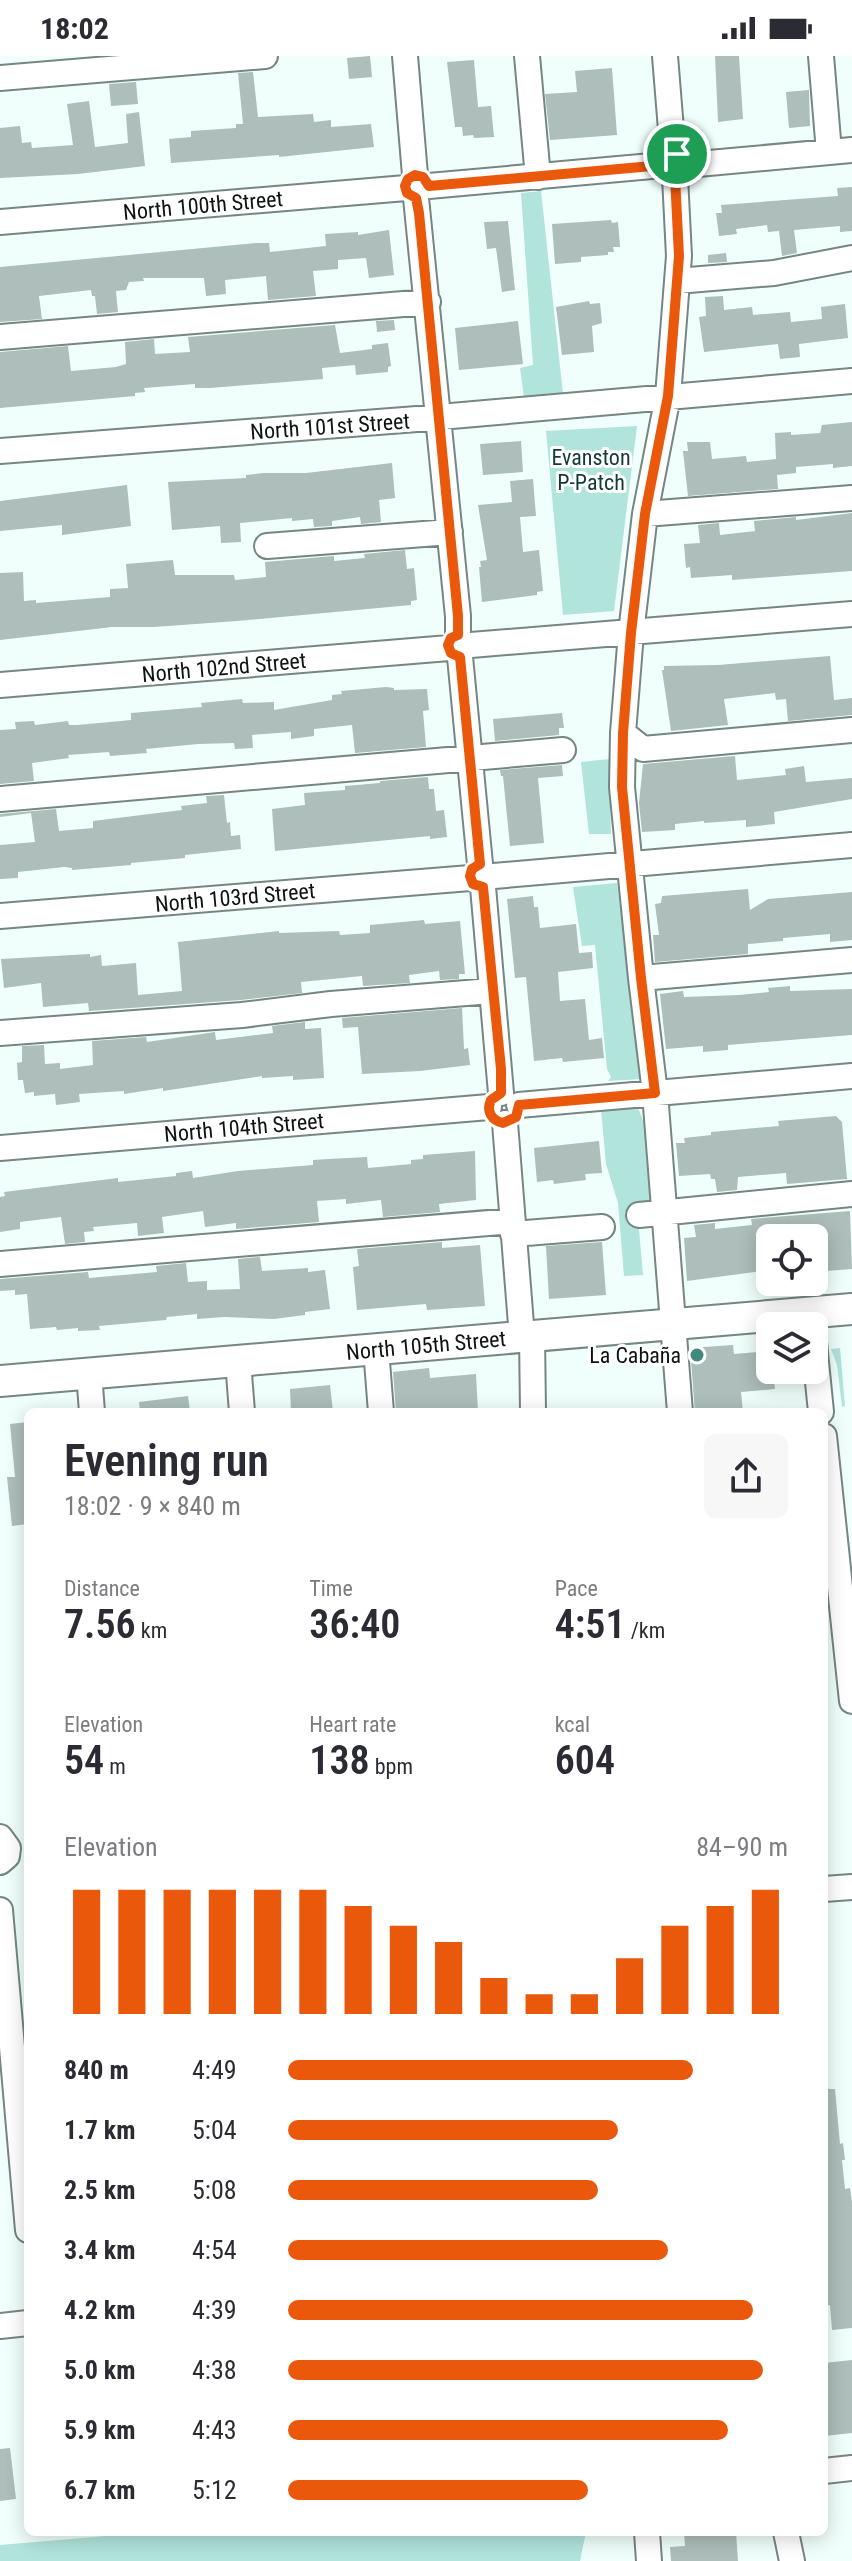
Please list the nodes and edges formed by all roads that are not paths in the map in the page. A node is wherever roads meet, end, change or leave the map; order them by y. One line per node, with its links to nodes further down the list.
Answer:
1 (265, 56): 6 (street)
2 (405, 56): 10 (street)
3 (527, 56): 9 (street)
4 (665, 56): 8 (street)
5 (821, 56): 7 (street)
6 (0, 78)
7 (841, 151): 8 (street, North 100th Street)
8 (674, 165): 9 (street, North 100th Street); 13 (street)
9 (538, 177): 10 (street, North 100th Street)
10 (416, 187): 11 (street, North 100th Street); 14 (street)
11 (0, 222)
12 (852, 258): 13 (street)
13 (677, 281): 17 (street)
14 (428, 302): 15 (street); 18 (street)
15 (0, 337)
16 (852, 381): 17 (street, North 101st Street)
17 (668, 396): 18 (street, North 101st Street); 21 (street)
18 (439, 417): 19 (street, North 101st Street); 22 (street)
19 (0, 451)
20 (852, 498): 21 (street)
21 (645, 514): 25 (street)
22 (450, 532): 23 (street); 26 (street)
23 (267, 546)
24 (852, 614): 25 (street, North 102nd Street)
25 (631, 633): 26 (street, North 102nd Street); 29 (street)
26 (459, 646): 27 (street, North 102nd Street); 31 (street)
27 (0, 685)
28 (852, 730): 29 (street)
29 (623, 733): 34 (street)
30 (563, 750): 31 (street)
31 (470, 760): 32 (street); 35 (street)
32 (0, 799)
33 (852, 845): 34 (street, North 103rd Street)
34 (630, 863): 35 (street, North 103rd Street); 38 (street)
35 (482, 876): 36 (street, North 103rd Street); 39 (street)
36 (0, 916)
37 (852, 960): 38 (street)
38 (641, 978): 42 (street)
39 (491, 991): 40 (street); 43 (street)
40 (0, 1033)
41 (852, 1076): 42 (street, North 104th Street)
42 (655, 1093): 43 (street, North 104th Street); 46 (street)
43 (503, 1107): 44 (street, North 104th Street); 48 (street)
44 (0, 1148)
45 (852, 1194): 46 (street)
46 (666, 1212): 47 (street); 53 (street)
47 (639, 1215)
48 (513, 1227): 49 (street); 50 (street); 55 (street)
49 (602, 1227)
50 (0, 1264)
51 (852, 1309): 52 (main road, North 105th Street)
52 (828, 1320)
53 (672, 1324): 54 (main road, North 105th Street); 55 (main road, North 105th Street); 65 (street)
54 (756, 1326)
55 (527, 1337): 56 (main road, North 105th Street); 64 (street)
56 (376, 1349): 57 (main road, North 105th Street); 63 (street)
57 (238, 1361): 58 (main road, North 105th Street); 62 (street)
58 (89, 1373): 59 (main road, North 105th Street); 61 (street)
59 (0, 1381)
60 (818, 1384): 66 (street)
61 (92, 1408)
62 (242, 1408)
63 (381, 1408)
64 (533, 1408)
65 (680, 1408)
66 (821, 1408)
67 (828, 1474): 68 (street)
68 (852, 1701)
69 (852, 1887): 70 (street)
70 (828, 1889)
71 (0, 1910): 72 (street)
72 (24, 2184)
73 (24, 2323): 74 (street)
74 (0, 2326)
75 (852, 2468): 76 (street)
76 (828, 2471)
77 (647, 2536): 79 (street)
78 (787, 2536): 80 (street)
79 (649, 2561)
80 (792, 2561)

